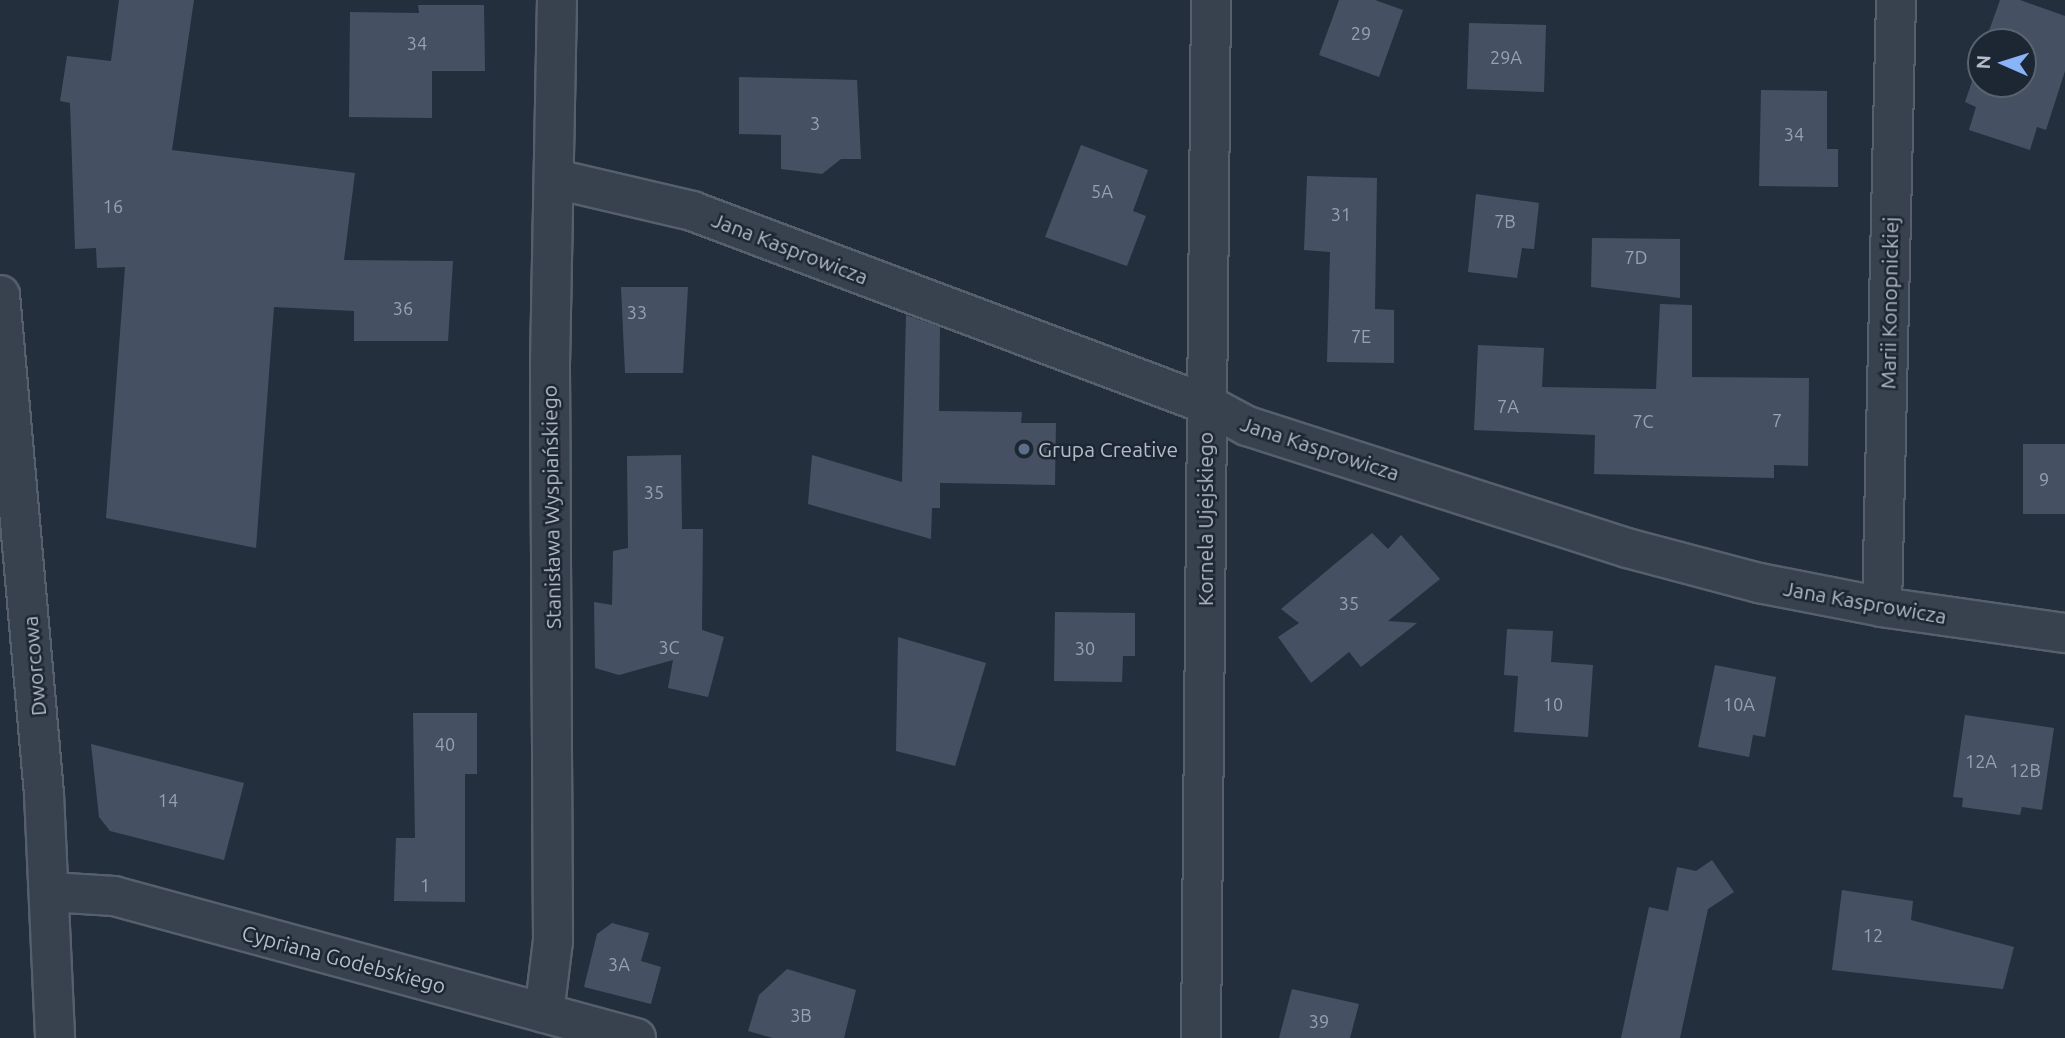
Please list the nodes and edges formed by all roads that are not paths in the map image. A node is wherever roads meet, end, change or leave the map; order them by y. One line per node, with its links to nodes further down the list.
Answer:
1 (557, 0): 4 (street, Stanisława Wyspiańskiego)
2 (1211, 0): 6 (street, Kornela Ujejskiego)
3 (1896, 0): 7 (street, Marii Konopnickiej)
4 (556, 180): 6 (street, Jana Kasprowicza); 10 (street, Stanisława Wyspiańskiego)
5 (0, 295): 9 (street, Dworcowa)
6 (1206, 404): 7 (street, Jana Kasprowicza); 13 (street, Kornela Ujejskiego)
7 (1882, 607): 8 (street, Jana Kasprowicza)
8 (2065, 633)
9 (50, 892): 10 (street, Cypriana Godebskiego); 11 (street, Dworcowa)
10 (544, 1013): 12 (street, Cypriana Godebskiego)
11 (55, 1038)
12 (636, 1038)
13 (1201, 1038)

